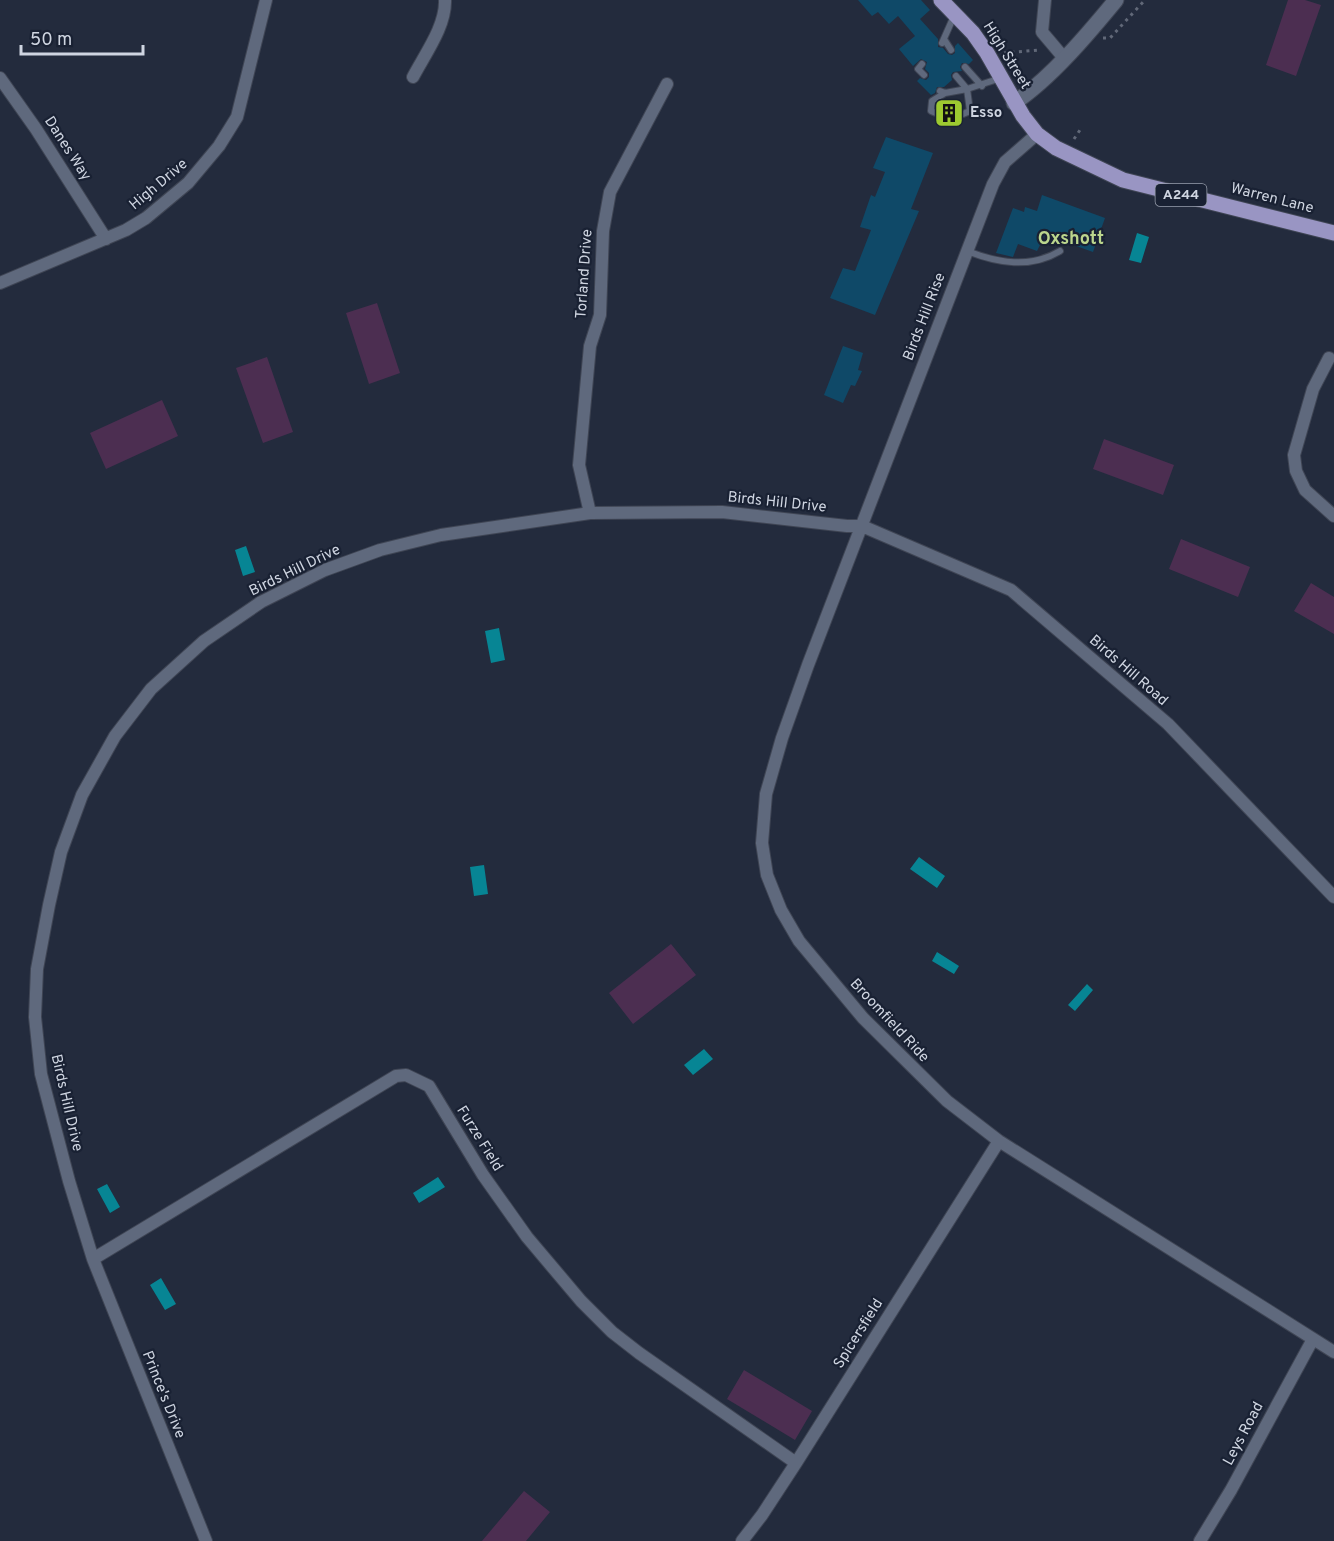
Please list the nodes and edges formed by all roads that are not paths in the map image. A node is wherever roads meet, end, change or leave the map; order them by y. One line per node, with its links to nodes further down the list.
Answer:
1 (266, 0): 24 (street, High Drive)
2 (445, 0): 13 (street)
3 (941, 0): 6 (main road, High Street / A244)
4 (1045, 0): 8 (street)
5 (1116, 0): 8 (street)
6 (955, 14): 7 (lane); 15 (main road, High Street / A244)
7 (951, 50)
8 (1064, 58): 19 (street)
9 (922, 64): 11 (lane)
10 (966, 67): 17 (lane)
11 (924, 75)
12 (956, 76): 18 (lane)
13 (413, 77)
14 (0, 78): 24 (street, Danes Way)
15 (1001, 78): 17 (lane); 19 (main road, High Street / A244)
16 (667, 84): 29 (street, Torland Drive)
17 (982, 86): 18 (lane)
18 (967, 89): 20 (lane); 21 (lane)
19 (1014, 103): 22 (main road, High Street / A244)
20 (936, 112)
21 (963, 114)
22 (1037, 134): 23 (main road, Warren Lane / A244); 25 (street, Birds Hill Rise)
23 (1334, 233)
24 (106, 239): 27 (street, High Drive)
25 (967, 251): 26 (lane); 31 (street, Birds Hill Rise)
26 (1060, 251)
27 (0, 283)
28 (1329, 358): 30 (street)
29 (590, 513): 31 (street, Birds Hill Drive); 34 (street, Birds Hill Drive)
30 (1334, 516)
31 (862, 526): 32 (street, Birds Hill Road); 33 (street, Broomfield Ride)
32 (1334, 897)
33 (999, 1141): 35 (street, Broomfield Ride); 37 (street, Spicersfield)
34 (93, 1259): 37 (street, Furze Field); 38 (street, Prince's Drive)
35 (1313, 1339): 36 (street, Broomfield Ride); 40 (street, Leys Road)
36 (1334, 1352)
37 (796, 1463): 39 (street, Spicersfield)
38 (206, 1541)
39 (742, 1541)
40 (1200, 1541)

